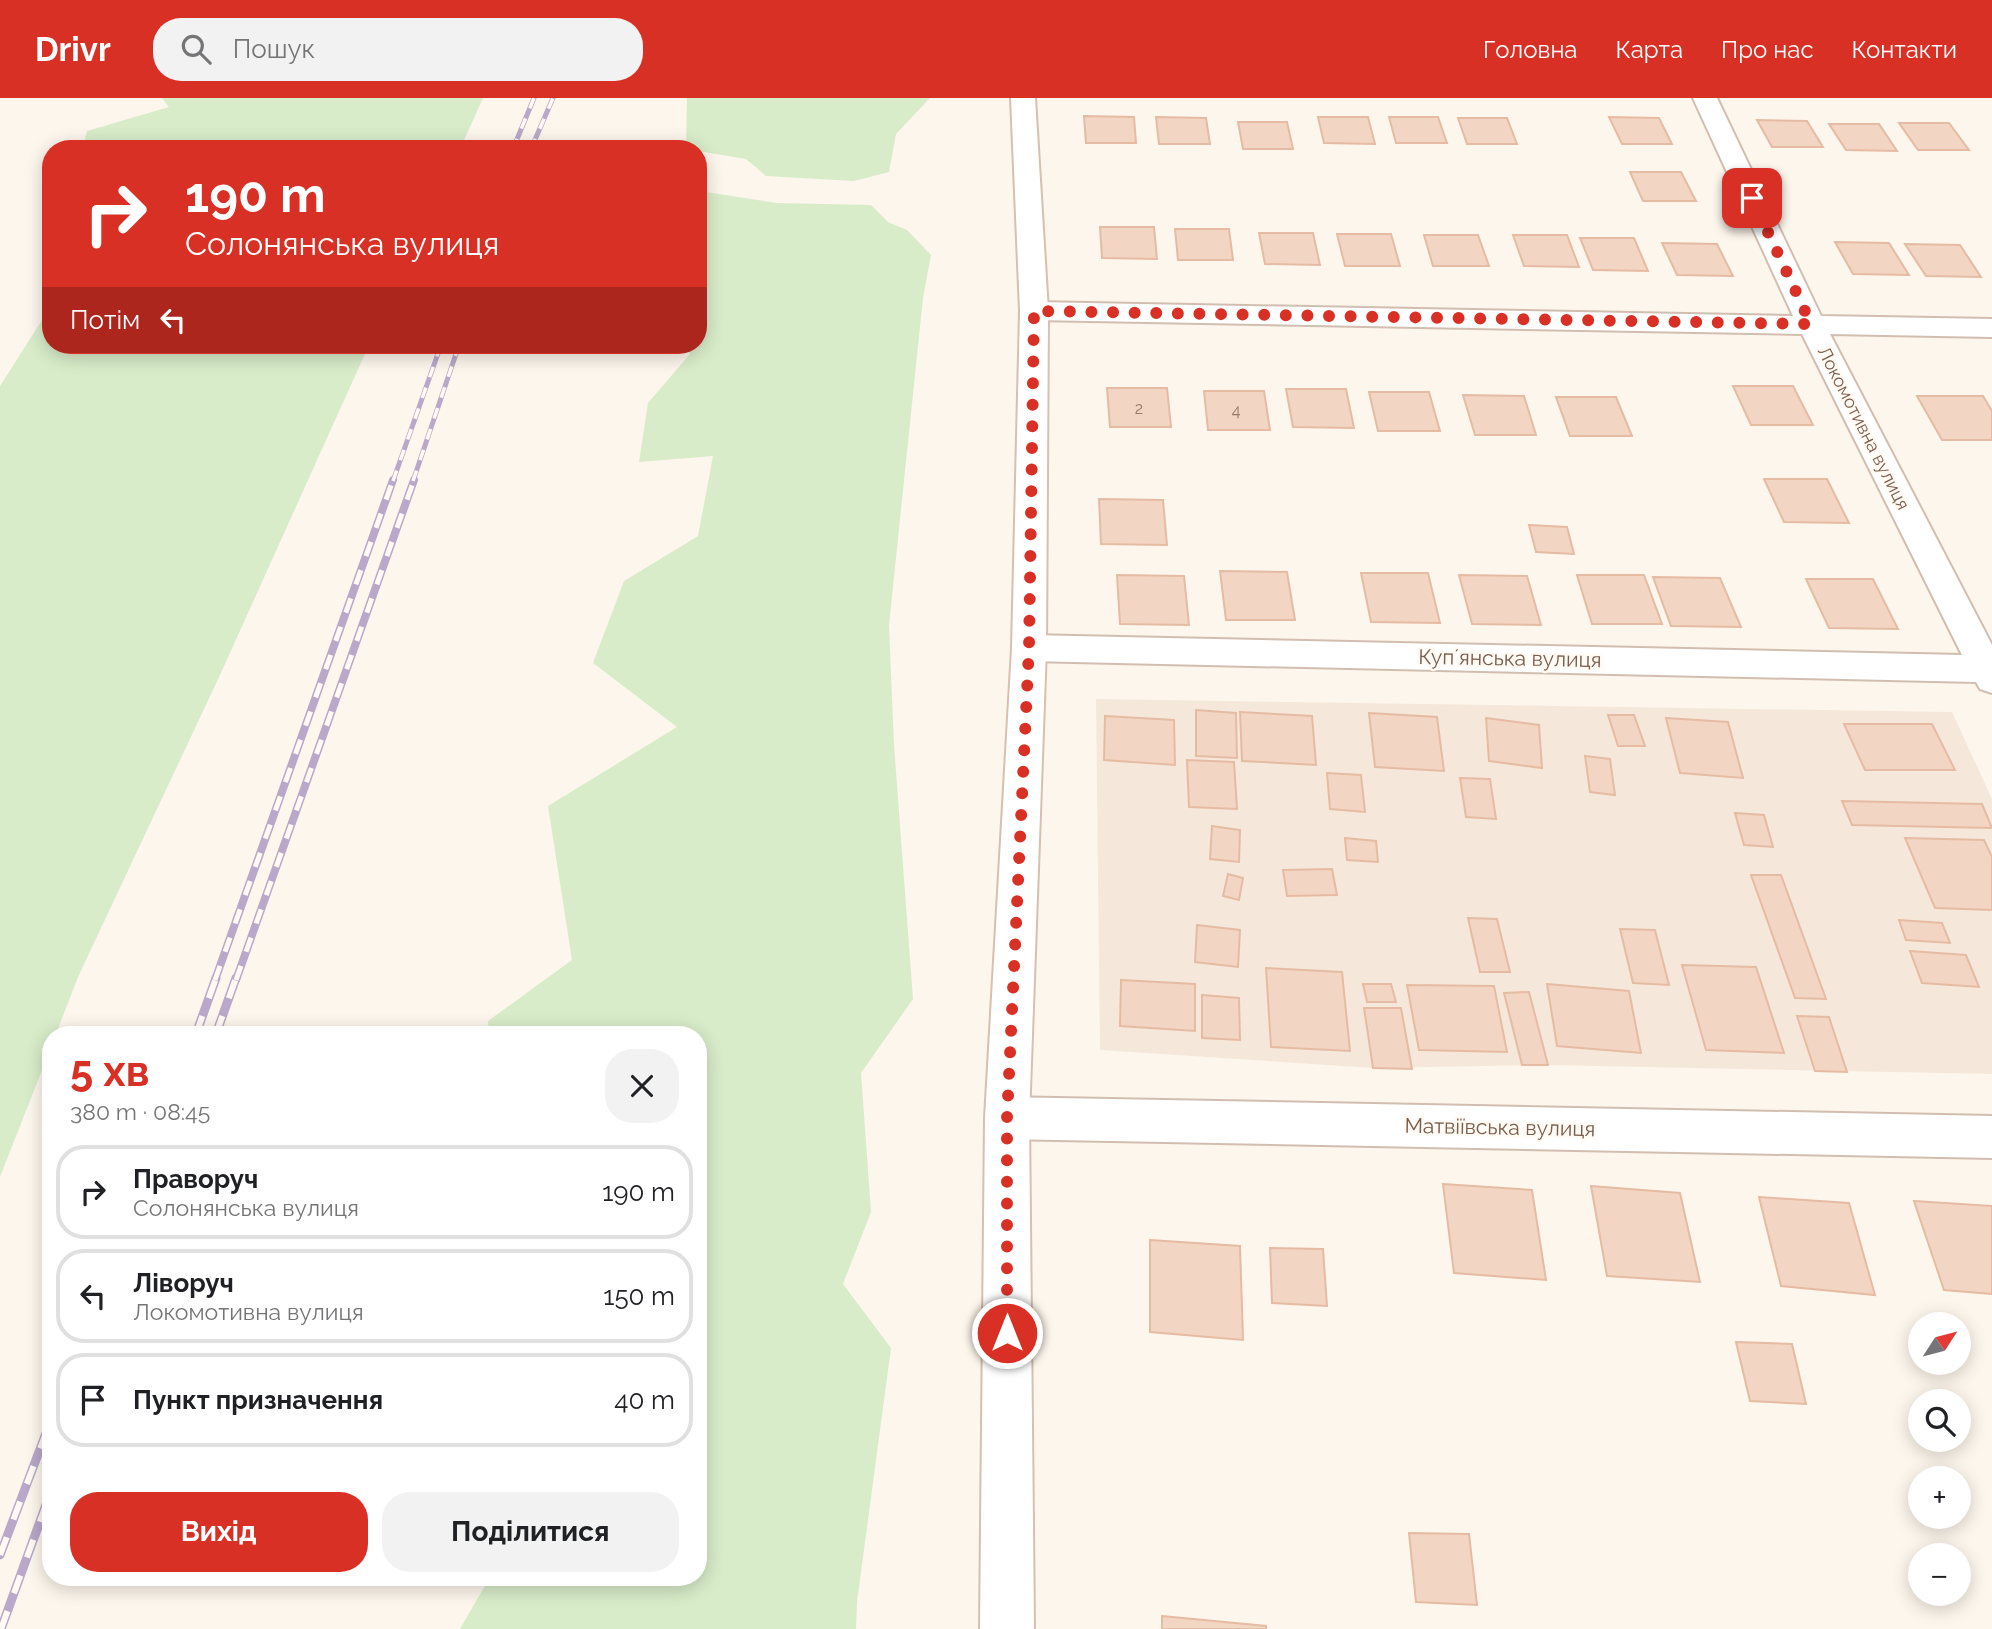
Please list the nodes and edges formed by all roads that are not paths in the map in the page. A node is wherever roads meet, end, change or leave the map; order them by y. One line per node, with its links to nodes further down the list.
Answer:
1 (1023, 98): 3 (street)
2 (1705, 98): 4 (street, Локомотивна вулиця)
3 (1034, 311): 4 (street); 6 (street)
4 (1811, 324): 5 (street); 7 (street, Локомотивна вулиця)
5 (1992, 328)
6 (1029, 648): 7 (street, Купʼянська вулиця); 8 (street)
7 (1990, 672)
8 (1007, 1118): 9 (street, Матвіївська вулиця); 10 (street)
9 (1992, 1137)
10 (1007, 1629)

